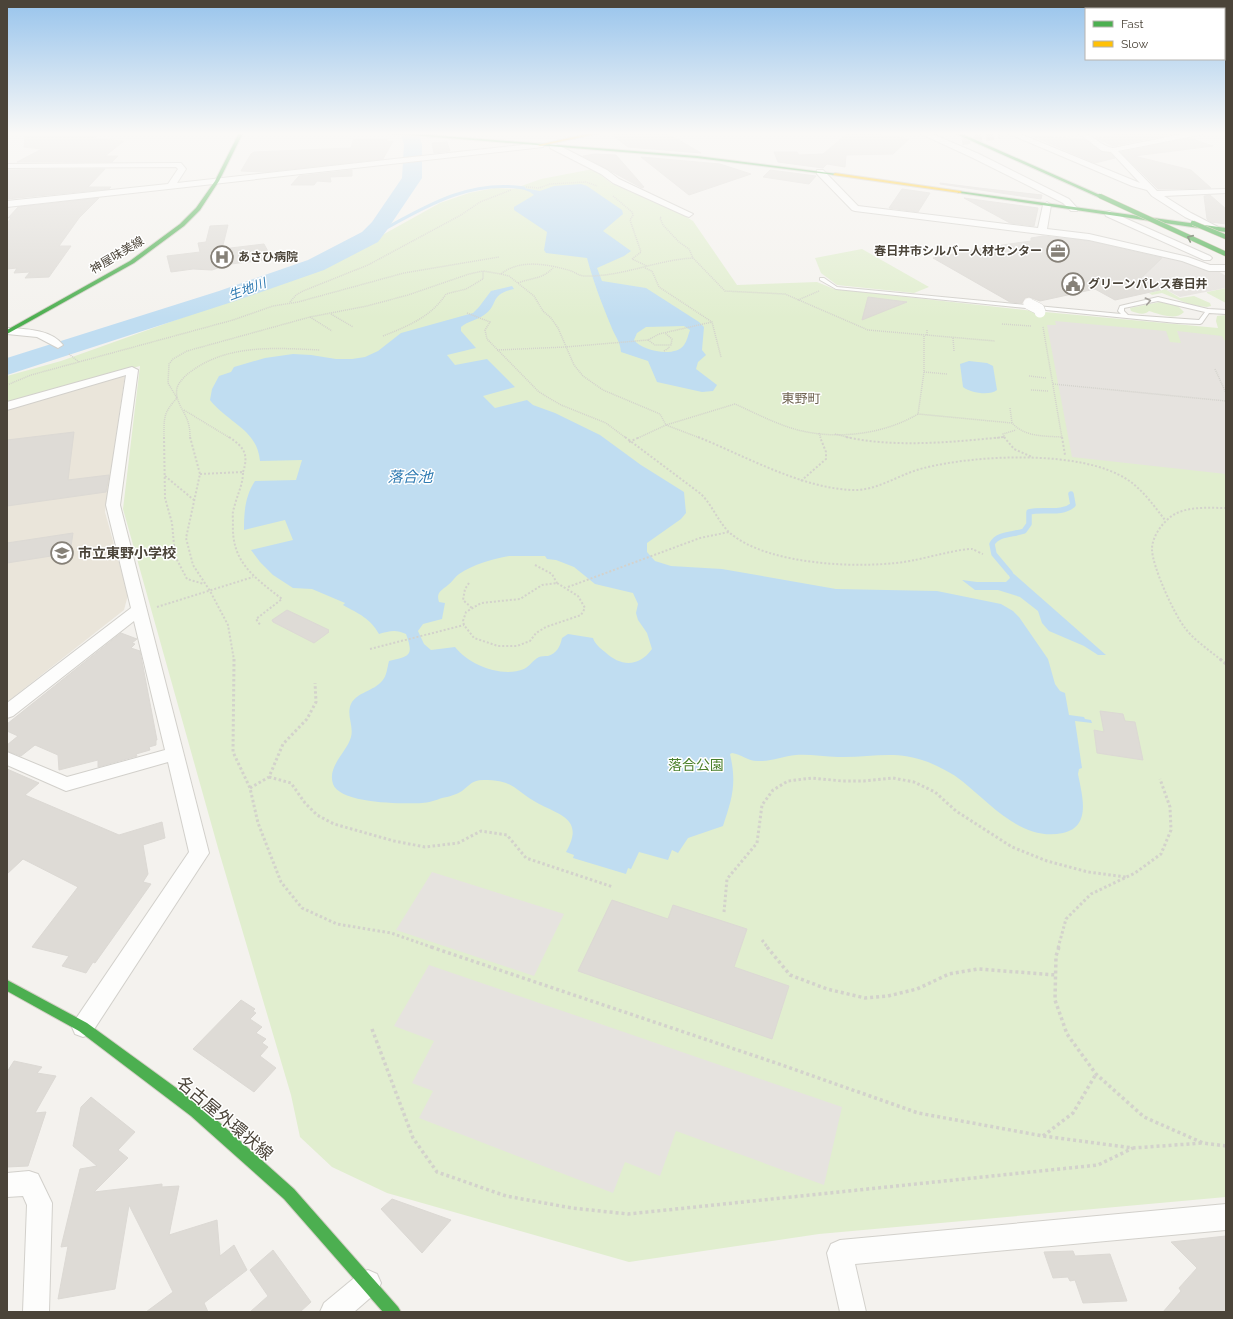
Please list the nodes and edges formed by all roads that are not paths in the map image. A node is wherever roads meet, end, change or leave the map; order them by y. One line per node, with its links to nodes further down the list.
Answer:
1 (93, 195): 9 (street)
2 (208, 195): 26 (main road, 神屋味美線)
3 (646, 195): 12 (street)
4 (842, 195): 15 (street)
5 (975, 195): 10 (main road)
6 (1053, 195): 11 (street)
7 (1097, 195): 18 (main road, one-way to 7, bridge)
8 (1156, 195): 14 (street)
9 (7, 204)
10 (1047, 205): 11 (main road); 15 (street)
11 (1074, 208): 13 (main road)
12 (688, 214)
13 (1109, 214): 14 (main road); 19 (street)
14 (1223, 230)
15 (1042, 231): 19 (street)
16 (1226, 237): 17 (main road, bridge)
17 (1226, 240)
18 (1226, 254)
19 (1226, 268)
20 (822, 279): 22 (lane)
21 (1029, 304): 22 (street, bridge)
22 (1044, 311): 25 (lane)
23 (1208, 311): 24 (lane); 25 (lane); 25 (lane, one-way to 23)
24 (1226, 312)
25 (1126, 316)
26 (7, 331): 27 (street)
27 (58, 345)
28 (7, 406): 29 (street)
29 (139, 610): 30 (street); 31 (street)
30 (7, 712)
31 (174, 754): 32 (street); 34 (street)
32 (7, 758)
33 (7, 985): 34 (main road, 名古屋外環状線)
34 (84, 1027): 37 (main road, 名古屋外環状線)
35 (7, 1185): 38 (street)
36 (1226, 1217): 41 (street)
37 (368, 1283): 39 (street); 40 (main road, 名古屋外環状線)
38 (36, 1312)
39 (333, 1312)
40 (393, 1312)
41 (853, 1312)

